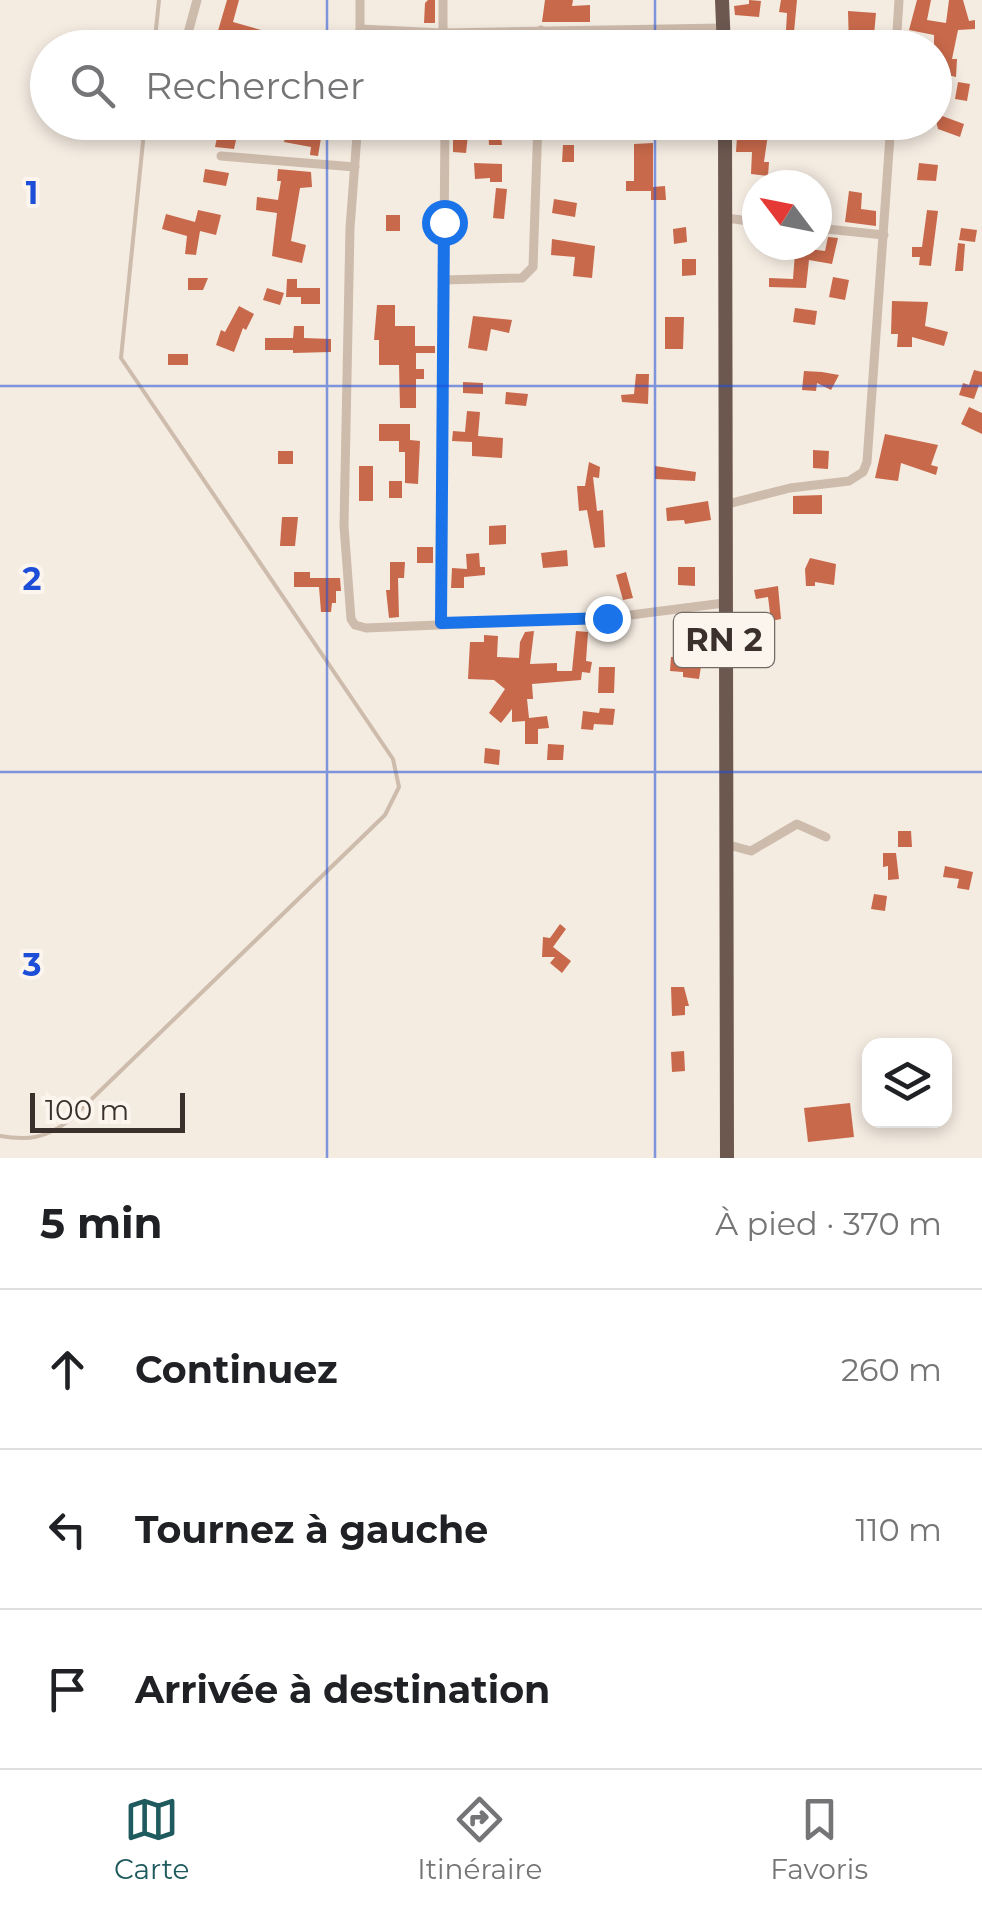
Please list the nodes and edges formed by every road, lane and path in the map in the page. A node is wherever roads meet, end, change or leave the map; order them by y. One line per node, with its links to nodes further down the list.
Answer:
1 (159, 0): 9 (lane)
2 (197, 0): 10 (street)
3 (360, 0): 8 (street)
4 (442, 0): 12 (street)
5 (722, 0): 7 (highway)
6 (899, 0): 14 (street)
7 (723, 28): 13 (street)
8 (360, 29): 11 (street)
9 (156, 30)
10 (189, 30)
11 (381, 30)
12 (443, 30)
13 (541, 30)
14 (897, 30)
15 (143, 140): 33 (lane)
16 (357, 140): 22 (street)
17 (444, 140): 27 (street)
18 (537, 140): 27 (street)
19 (724, 140): 23 (highway, RN 2)
20 (890, 140): 26 (street)
21 (221, 156): 22 (street)
22 (355, 167): 30 (street)
23 (726, 218): 24 (street); 28 (highway, RN 2)
24 (742, 220)
25 (832, 230): 26 (street)
26 (884, 235): 28 (street)
27 (443, 280): 30 (street)
28 (724, 505): 29 (highway, RN 2)
29 (724, 603): 30 (street); 32 (highway, RN 2)
30 (441, 623)
31 (826, 837): 32 (street)
32 (725, 844): 34 (highway, RN 2)
33 (0, 1136)
34 (727, 1158)

